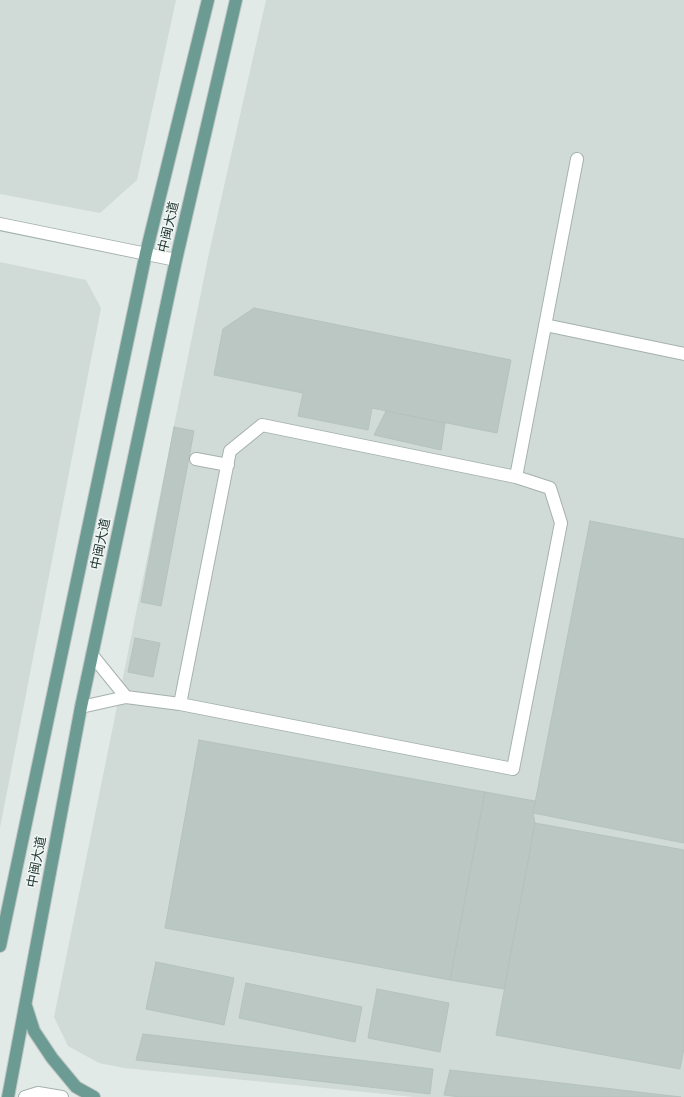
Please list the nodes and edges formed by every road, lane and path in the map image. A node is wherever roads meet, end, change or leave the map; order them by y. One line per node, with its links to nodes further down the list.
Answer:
1 (208, 0): 5 (main road, 中闽大道)
2 (236, 0): 6 (main road, 中闽大道)
3 (577, 159): 7 (street)
4 (0, 224): 5 (street)
5 (146, 253): 6 (street); 16 (main road, 中闽大道)
6 (176, 260): 12 (main road, 中闽大道)
7 (545, 325): 8 (street); 11 (street)
8 (684, 354)
9 (196, 458): 10 (street)
10 (228, 465): 11 (street); 14 (street)
11 (516, 477): 14 (street)
12 (92, 655): 13 (street); 15 (main road, 中闽大道)
13 (126, 697): 14 (street); 15 (street)
14 (180, 704)
15 (81, 707): 17 (main road, 中闽大道)
16 (0, 946)
17 (25, 1004): 18 (main road, 中闽大道); 21 (main road)
18 (8, 1097)
19 (25, 1097): 20 (street)
20 (62, 1097)
21 (94, 1097)

